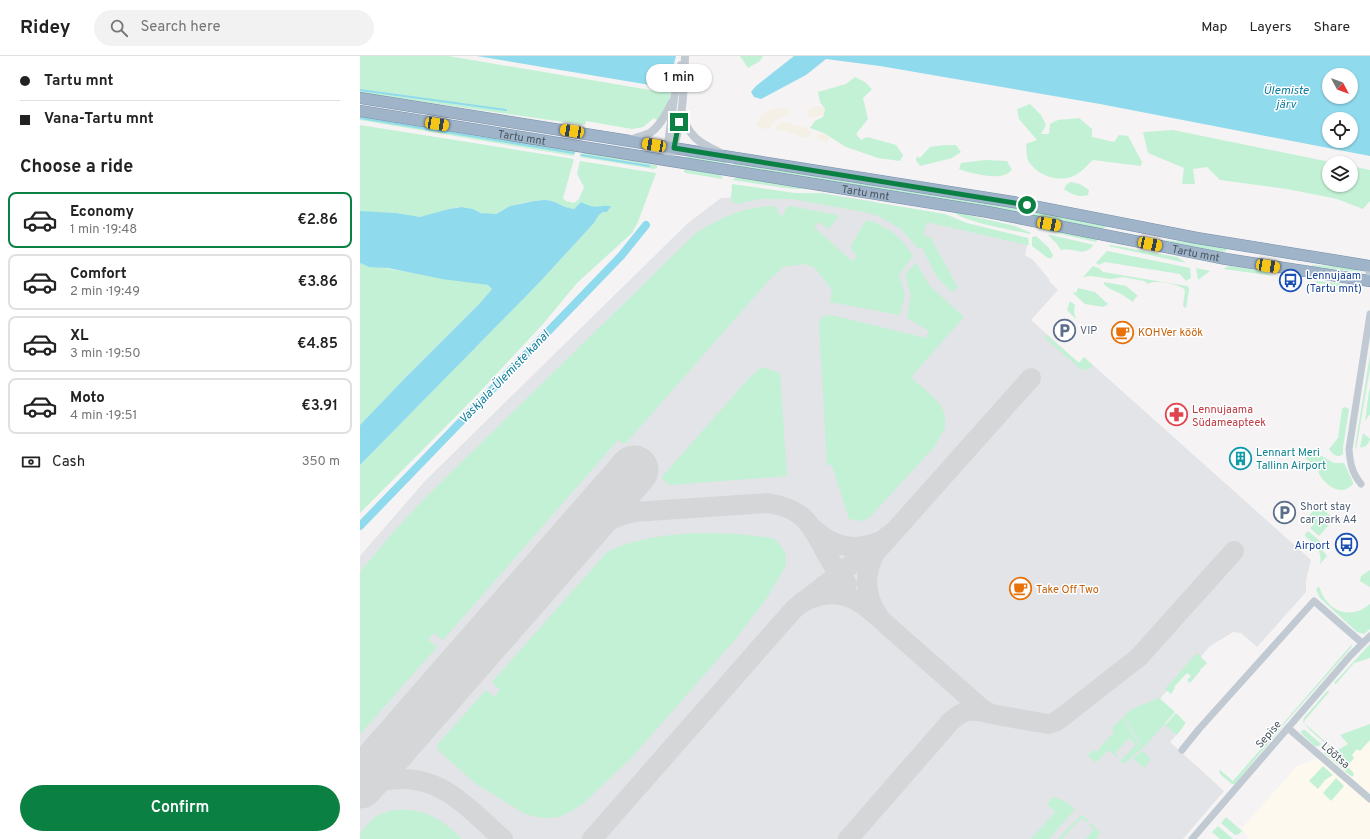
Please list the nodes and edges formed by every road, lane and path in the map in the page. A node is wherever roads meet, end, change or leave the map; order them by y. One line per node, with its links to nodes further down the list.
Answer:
1 (684, 56): 3 (street); 4 (street)
2 (360, 98): 6 (highway, Tartu mnt)
3 (674, 98): 6 (street); 7 (street)
4 (681, 109): 7 (street); 8 (street)
5 (360, 111): 9 (highway, Tartu mnt)
6 (627, 140): 7 (highway, Tartu mnt)
7 (670, 148): 8 (highway, Tartu mnt); 9 (street)
8 (731, 158): 10 (highway, Tartu mnt)
9 (668, 161): 12 (highway, Tartu mnt)
10 (1366, 265): 11 (street, Tartu mnt)
11 (1370, 275)
12 (1370, 281)
13 (1370, 314): 14 (street)
14 (1369, 331): 15 (street)
15 (1361, 484)
16 (1370, 636): 17 (street, Sepise)
17 (1362, 643): 18 (street, Sepise); 19 (street)
18 (1288, 728): 20 (street, Lõõtsa); 21 (street, Sepise)
19 (1182, 750)
20 (1370, 799)
21 (1192, 839)

